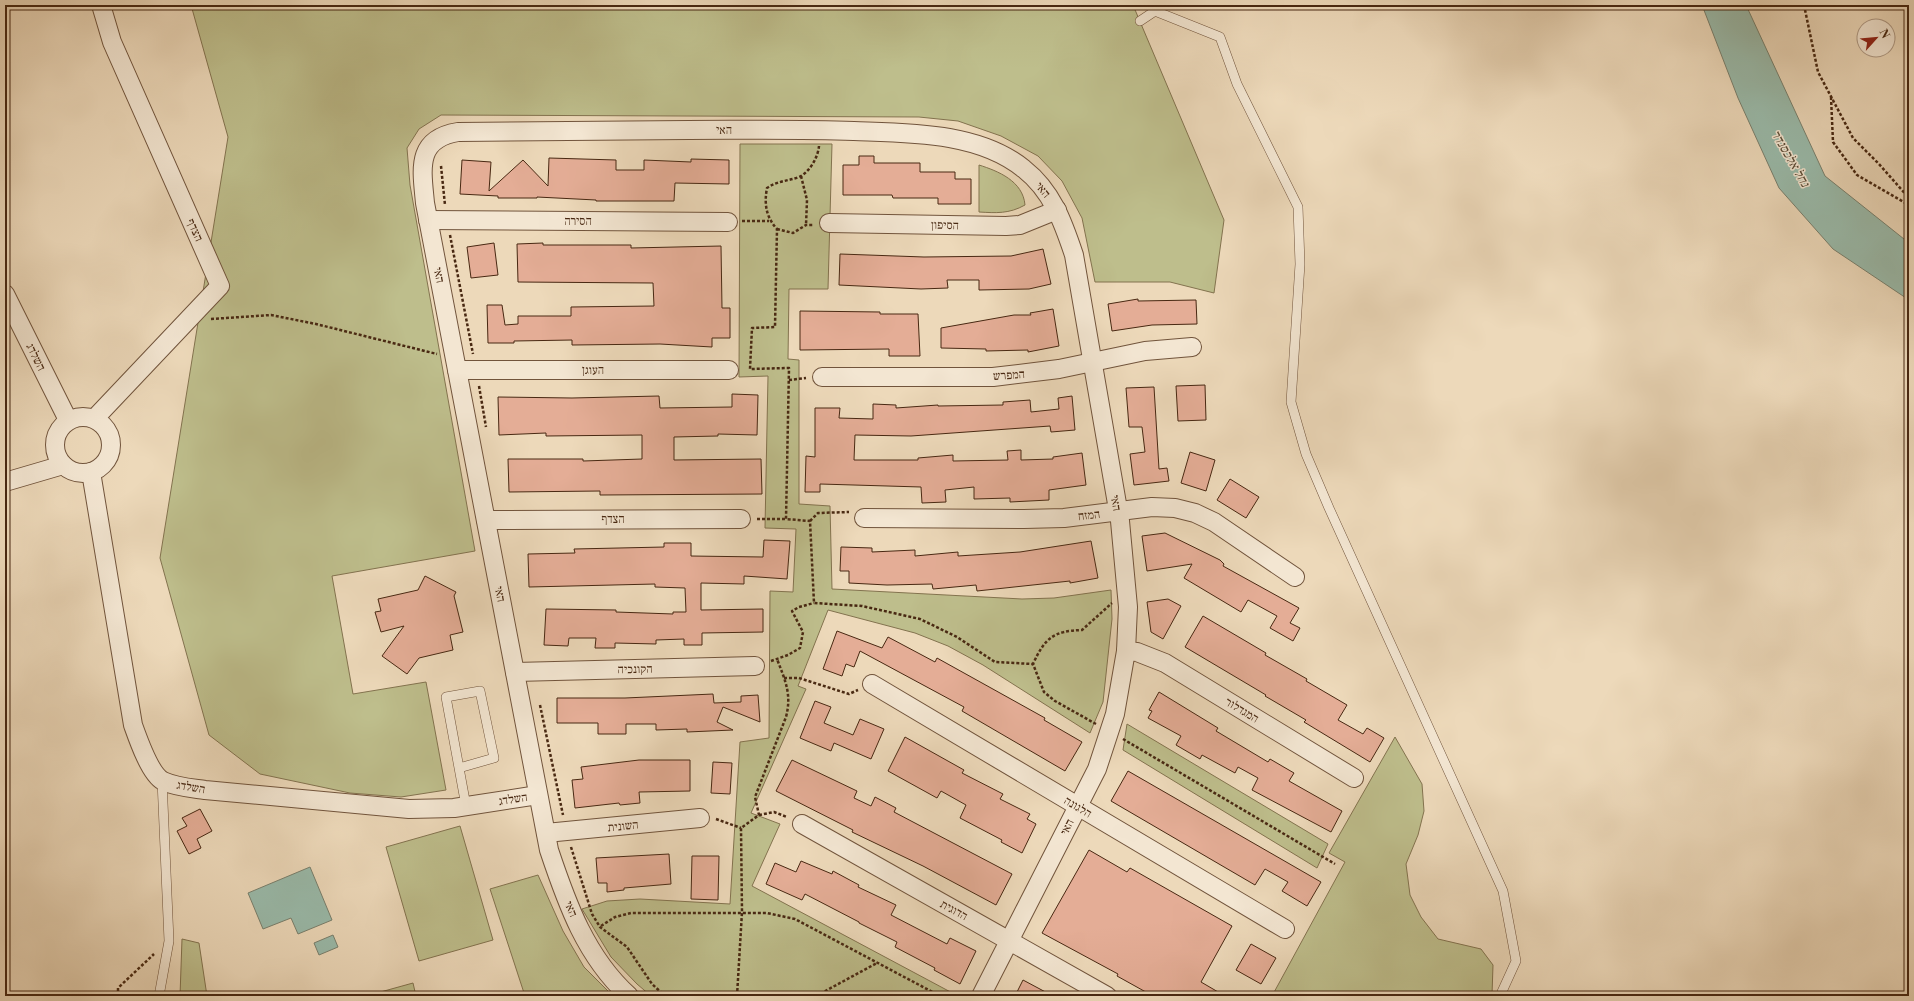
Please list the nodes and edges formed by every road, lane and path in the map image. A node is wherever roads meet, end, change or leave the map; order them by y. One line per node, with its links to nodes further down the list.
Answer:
1 (101, 5): 17 (street, הצדף)
2 (1804, 5): 4 (path)
3 (1140, 21): 73 (lane)
4 (1831, 97): 7 (path); 8 (path)
5 (819, 129): 6 (path); 9 (street, האי); 10 (street, האי)
6 (801, 176): 11 (path); 14 (path)
7 (1909, 198)
8 (1909, 206)
9 (1057, 210): 13 (street, הסיפון); 19 (street, האי)
10 (428, 220): 12 (street, הסירה); 20 (street, האי)
11 (770, 221): 12 (path); 15 (path)
12 (728, 222)
13 (829, 223): 14 (path)
14 (806, 225): 15 (path)
15 (777, 229): 31 (path)
16 (5, 294): 24 (street, השלדג)
17 (187, 321): 20 (path); 23 (street, הצדף)
18 (1192, 347): 19 (street, המפרש)
19 (1092, 362): 22 (street, המפרש); 28 (street, האי)
20 (456, 364): 21 (street, העוגן); 32 (street, האי)
21 (729, 370)
22 (822, 377)
23 (95, 418): 24 (street); 26 (street)
24 (68, 420): 25 (street)
25 (63, 465): 26 (street); 27 (street)
26 (91, 472): 47 (street, השלדג)
27 (5, 482)
28 (1118, 511): 29 (street, המזח); 34 (street, המזח); 35 (street, האי)
29 (864, 518): 33 (path)
30 (741, 519): 31 (path); 32 (street, הצדף)
31 (786, 519): 33 (path)
32 (486, 520): 41 (street, האי)
33 (810, 521): 36 (path)
34 (1294, 577)
35 (1127, 589): 37 (street, האי); 39 (path)
36 (814, 603): 38 (path); 39 (path)
37 (1126, 651): 44 (street, האי); 46 (street, המגדלור)
38 (777, 659): 40 (path); 42 (path)
39 (1032, 664): 44 (path)
40 (755, 666): 41 (street, הקונכיה)
41 (515, 672): 48 (street, האי)
42 (784, 678): 43 (path); 51 (path)
43 (872, 684): 50 (street, הלגונה)
44 (1110, 732): 50 (street, האי); 56 (path)
45 (458, 768): 45 (lane); 49 (lane)
46 (1354, 778)
47 (162, 780): 49 (street, השלדג); 61 (lane)
48 (538, 795): 49 (street, השלדג); 55 (street, האי)
49 (466, 806)
50 (1078, 806): 59 (street, הלגונה); 62 (street, האי)
51 (759, 815): 53 (path); 54 (path)
52 (700, 818): 54 (path); 55 (street, השונית)
53 (802, 824): 62 (street, הדוגית)
54 (741, 828): 57 (path)
55 (546, 833): 60 (street, האי)
56 (1335, 864)
57 (742, 912): 58 (path); 63 (path); 68 (path)
58 (600, 926): 60 (path); 67 (path)
59 (1285, 929)
60 (583, 937): 66 (street, האי)
61 (169, 941): 64 (path); 65 (lane)
62 (1009, 941): 71 (street, האי); 72 (street, הדוגית)
63 (877, 963): 69 (path); 70 (path)
64 (118, 996)
65 (159, 996)
66 (629, 996)
67 (665, 996)
68 (737, 996)
69 (816, 996)
70 (940, 996)
71 (981, 996)
72 (1106, 996)
73 (1500, 996)

